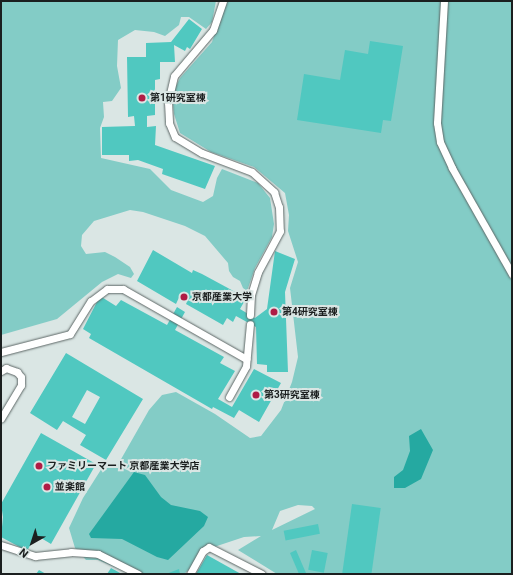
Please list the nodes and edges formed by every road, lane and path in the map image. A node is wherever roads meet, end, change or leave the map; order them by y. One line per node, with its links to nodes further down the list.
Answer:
1 (223, 1): 4 (lane)
2 (444, 1): 3 (lane)
3 (512, 274)
4 (250, 315)
5 (250, 324): 7 (lane)
6 (1, 352): 7 (lane)
7 (246, 359): 9 (lane)
8 (1, 371): 10 (lane)
9 (229, 397)
10 (1, 418)
11 (1, 545): 12 (lane)
12 (138, 574)
13 (190, 574): 14 (lane)
14 (262, 574)

